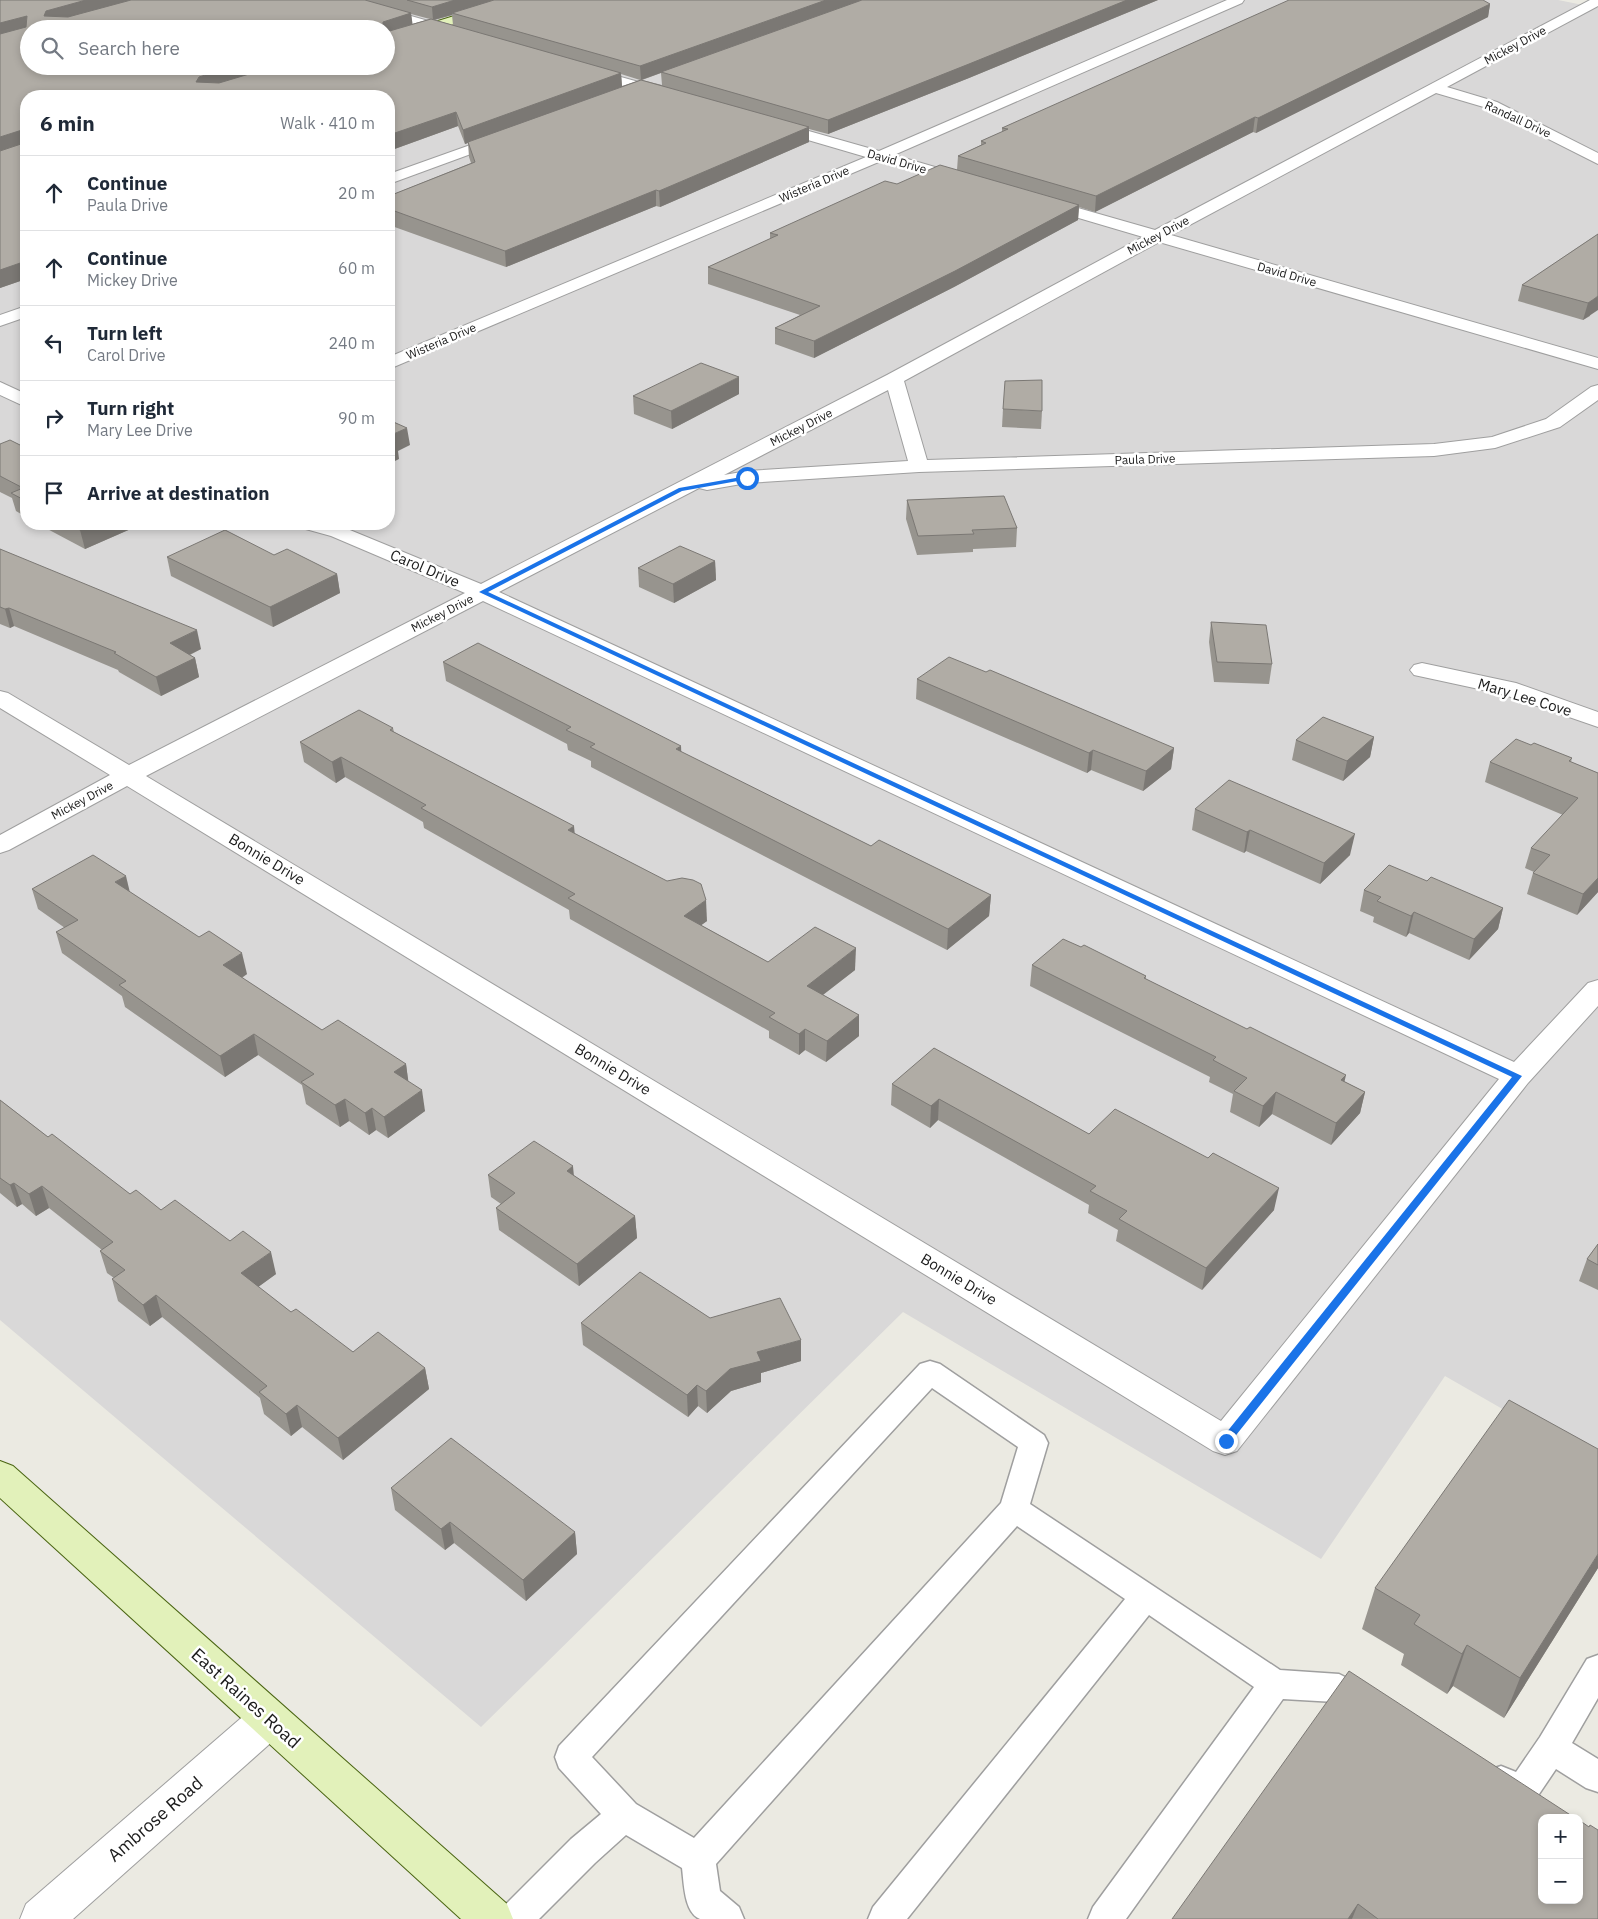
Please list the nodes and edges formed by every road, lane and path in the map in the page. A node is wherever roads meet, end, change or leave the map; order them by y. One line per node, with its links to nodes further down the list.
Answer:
1 (341, 0): 5 (street)
2 (520, 0): 5 (main road)
3 (1238, 0): 16 (street, Wisteria Drive)
4 (1598, 1): 11 (street, Mickey Drive)
5 (434, 27): 6 (main road); 7 (street)
6 (395, 38)
7 (472, 38)
8 (566, 65): 10 (street)
9 (660, 80): 10 (street)
10 (641, 87): 12 (street); 13 (street)
11 (1434, 88): 17 (street, Randall Drive); 21 (street, Mickey Drive)
12 (622, 94)
13 (679, 98)
14 (756, 120): 16 (street, David Drive)
15 (520, 131): 18 (street)
16 (880, 156): 19 (street, David Drive); 24 (street, Wisteria Drive)
17 (1598, 159)
18 (395, 177)
19 (975, 184)
20 (1033, 200): 21 (street, David Drive)
21 (1157, 236): 25 (street, David Drive); 26 (street, Mickey Drive)
22 (20, 313): 23 (street)
23 (0, 320)
24 (395, 361)
25 (1598, 364)
26 (894, 379): 30 (street); 31 (street, Mickey Drive)
27 (0, 388): 29 (street)
28 (1598, 391): 30 (street, Paula Drive)
29 (20, 398)
30 (919, 466): 31 (street, Paula Drive)
31 (681, 489): 33 (street, Mickey Drive)
32 (331, 530): 33 (street, Carol Drive)
33 (482, 592): 37 (street, Mickey Drive); 40 (street, Carol Drive)
34 (1422, 670): 36 (street, Mary Lee Cove)
35 (0, 698): 37 (street, Bonnie Drive)
36 (1598, 720)
37 (129, 775): 38 (street, Mickey Drive); 40 (street, Bonnie Drive)
38 (0, 845)
39 (1598, 990): 40 (street)
40 (1518, 1076)
41 (0, 1476): 47 (main road, East Raines Road)
42 (1014, 1510): 43 (lane); 51 (lane); 52 (lane)
43 (1146, 1596): 45 (lane); 57 (lane)
44 (1598, 1669): 48 (lane)
45 (1275, 1684): 46 (lane); 58 (lane)
46 (1388, 1716)
47 (269, 1719): 53 (street, Ambrose Road); 54 (main road, East Raines Road)
48 (1551, 1748): 49 (lane); 50 (lane)
49 (1480, 1768)
50 (1598, 1777)
51 (624, 1815): 52 (lane); 55 (lane)
52 (698, 1859): 56 (lane)
53 (41, 1919)
54 (492, 1919)
55 (515, 1919)
56 (727, 1919)
57 (885, 1919)
58 (1105, 1919)

